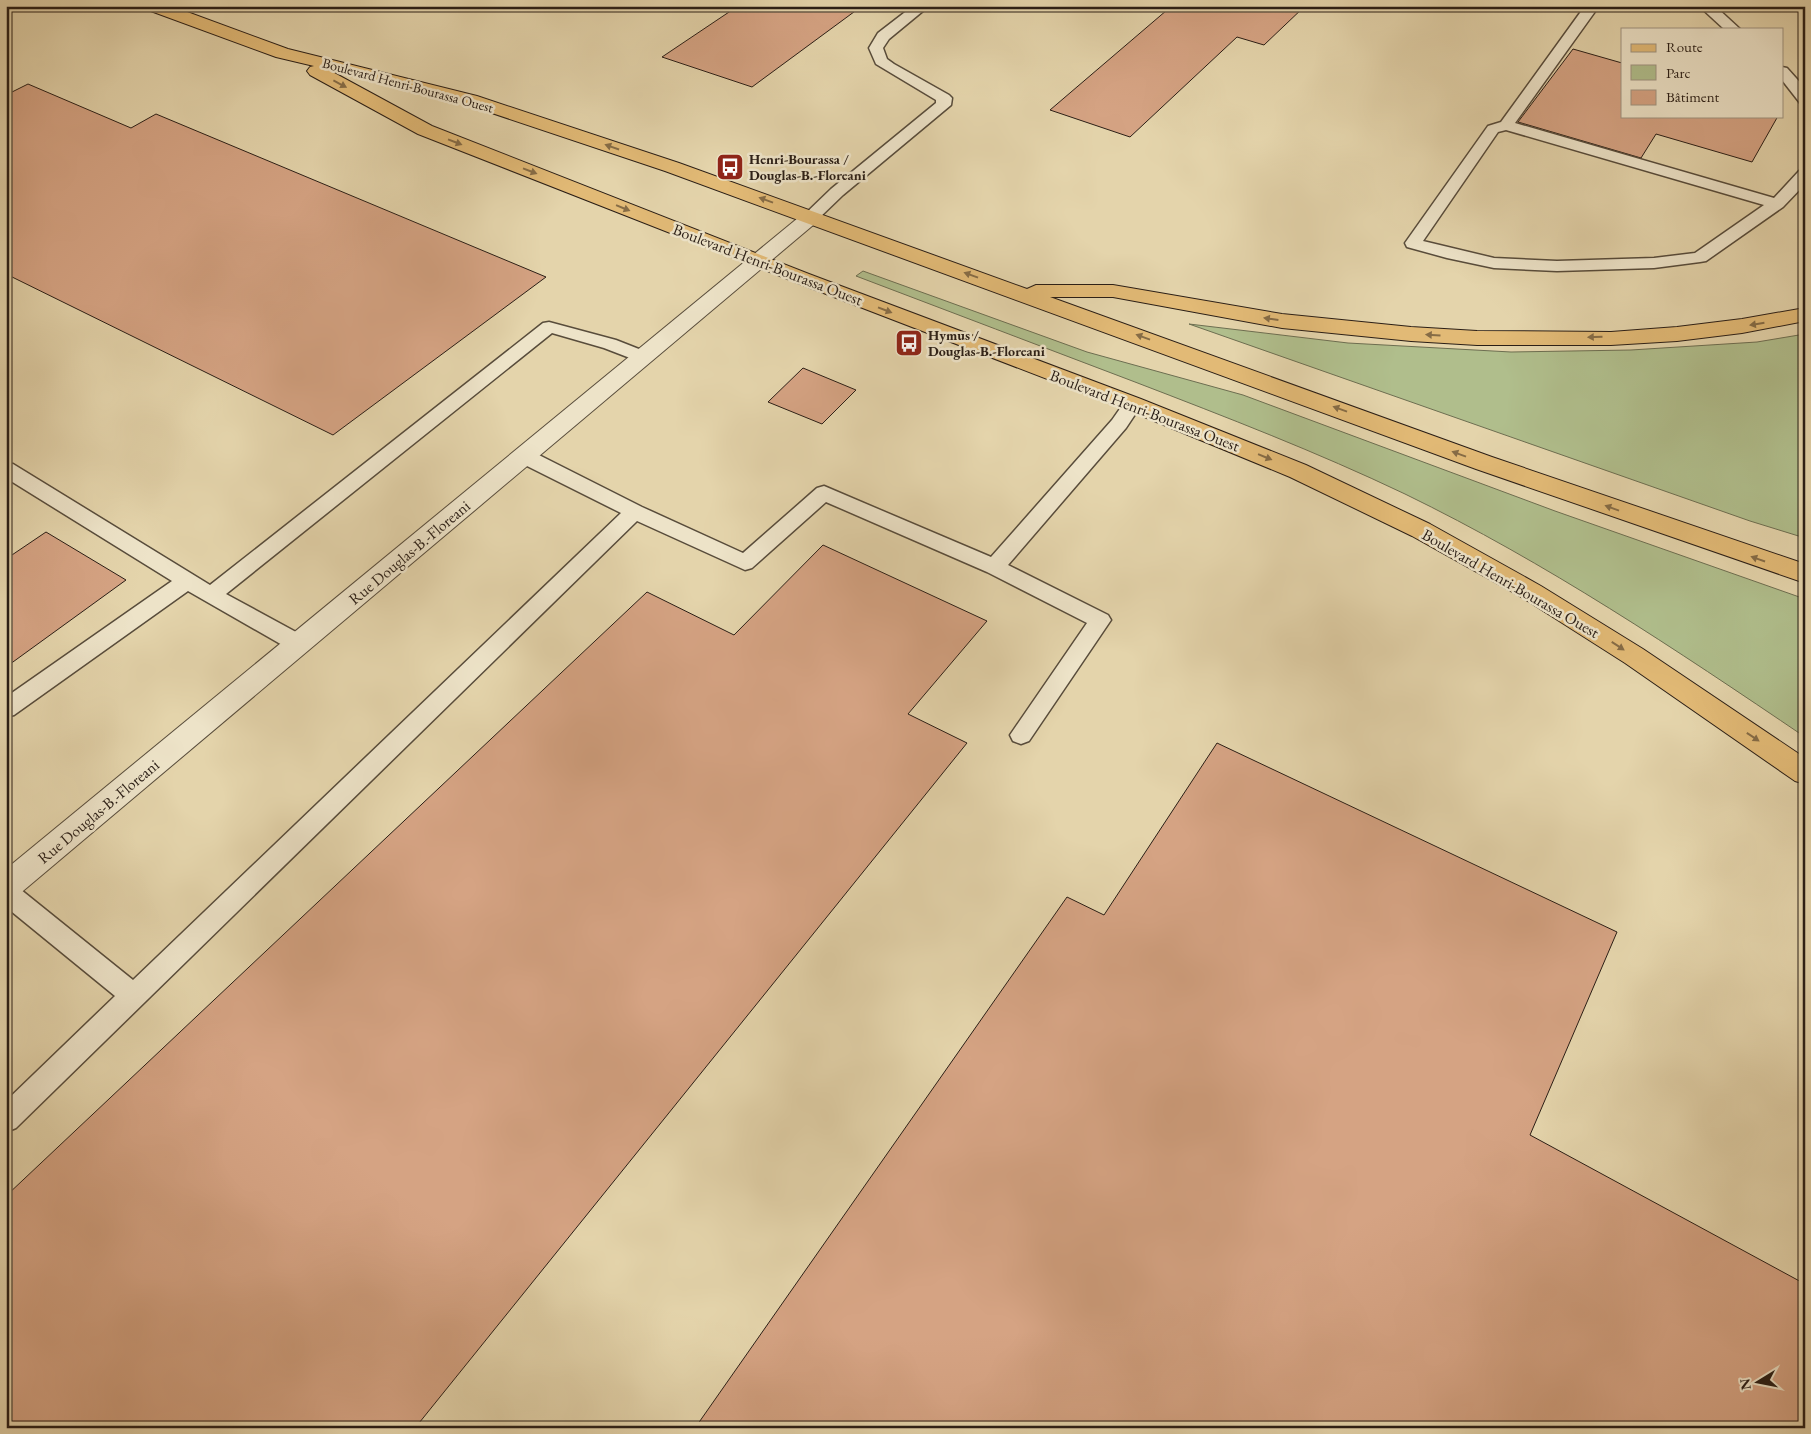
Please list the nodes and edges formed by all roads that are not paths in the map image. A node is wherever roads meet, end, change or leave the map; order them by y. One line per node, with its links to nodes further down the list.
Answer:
1 (154, 6): 6 (main road, Boulevard Henri-Bourassa Ouest)
2 (922, 6): 12 (lane)
3 (1592, 6): 9 (lane)
4 (1706, 6): 5 (lane)
5 (1732, 28)
6 (282, 53): 12 (main road, Boulevard Henri-Bourassa Ouest, one-way to 6); 13 (main road, Boulevard Henri-Bourassa Ouest, one-way to 13)
7 (1784, 72): 8 (lane)
8 (1805, 100)
9 (1506, 125): 11 (lane); 11 (lane)
10 (1805, 174): 11 (lane)
11 (1777, 204)
12 (811, 217): 13 (street, Rue Douglas-B.-Floreani); 14 (main road, Boulevard Henri-Bourassa Ouest, one-way to 12)
13 (758, 261): 16 (street, Rue Douglas-B.-Floreani); 17 (main road, Boulevard Henri-Bourassa Ouest, one-way to 17)
14 (1017, 291): 15 (main road, one-way to 14); 22 (main road, Boulevard Henri-Bourassa Ouest, one-way to 14)
15 (1805, 314)
16 (642, 357): 18 (street, Rue Douglas-B.-Floreani); 24 (lane)
17 (1133, 404): 21 (lane); 28 (main road, Boulevard Henri-Bourassa Ouest, one-way to 28)
18 (524, 456): 20 (lane); 25 (street, Rue Douglas-B.-Floreani)
19 (6, 469): 23 (lane)
20 (635, 512): 21 (lane); 31 (lane)
21 (994, 567): 27 (lane)
22 (1805, 574)
23 (187, 581): 24 (lane); 26 (lane)
24 (211, 595): 25 (lane)
25 (299, 644): 29 (street, Rue Douglas-B.-Floreani)
26 (6, 709)
27 (1021, 735)
28 (1805, 773)
29 (6, 887)
30 (6, 892): 31 (lane)
31 (134, 996): 32 (lane)
32 (6, 1118)

